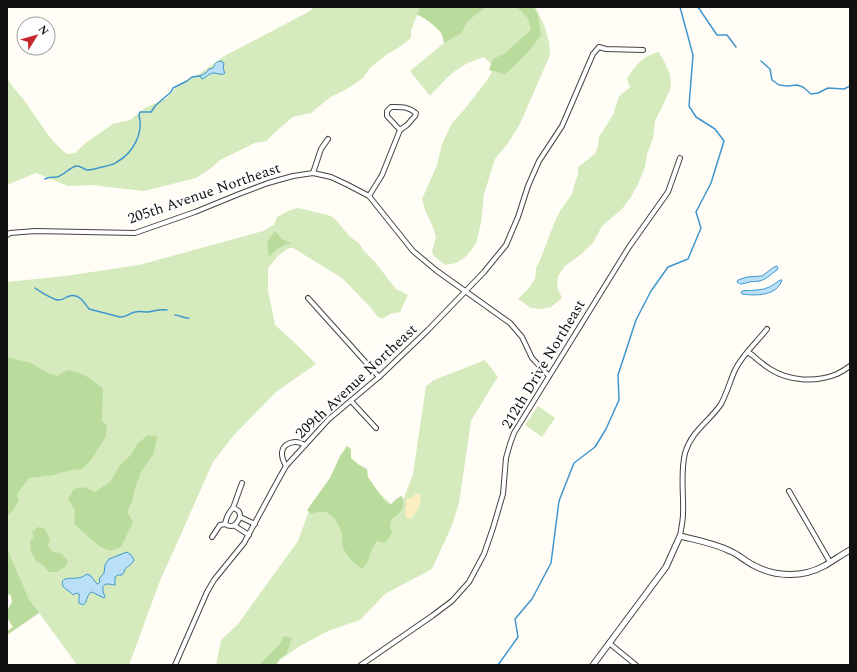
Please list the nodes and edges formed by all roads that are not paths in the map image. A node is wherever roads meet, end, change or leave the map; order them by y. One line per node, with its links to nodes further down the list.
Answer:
1 (643, 50): 8 (street, 209th Avenue Northeast)
2 (400, 130): 2 (street); 6 (street)
3 (328, 139): 5 (street)
4 (680, 158): 13 (street, 212th Drive Northeast)
5 (313, 173): 6 (street); 7 (street, 205th Avenue Northeast)
6 (368, 196): 8 (street)
7 (7, 235)
8 (465, 292): 13 (street); 14 (street, 209th Avenue Northeast)
9 (308, 298): 14 (street)
10 (767, 329): 11 (street)
11 (748, 352): 12 (street); 27 (street)
12 (850, 366)
13 (549, 376): 33 (street, 212th Drive Northeast)
14 (379, 377): 15 (street, 209th Avenue Northeast)
15 (351, 400): 16 (street); 17 (street, 209th Avenue Northeast)
16 (376, 428)
17 (305, 445): 18 (street, 209th Avenue Northeast); 18 (street)
18 (286, 466): 24 (street, 209th Avenue Northeast)
19 (242, 483): 21 (street)
20 (789, 491): 30 (street)
21 (233, 508): 22 (street); 23 (street)
22 (240, 517): 24 (street); 25 (street)
23 (225, 524): 25 (street); 28 (street)
24 (255, 524): 26 (street, 209th Avenue Northeast)
25 (235, 526): 26 (street)
26 (249, 535): 32 (street, 209th Avenue Northeast)
27 (680, 536): 30 (street); 31 (street)
28 (212, 538)
29 (850, 550): 30 (street)
30 (830, 562)
31 (609, 643): 34 (street); 35 (street)
32 (175, 665)
33 (361, 665)
34 (593, 665)
35 (636, 665)

